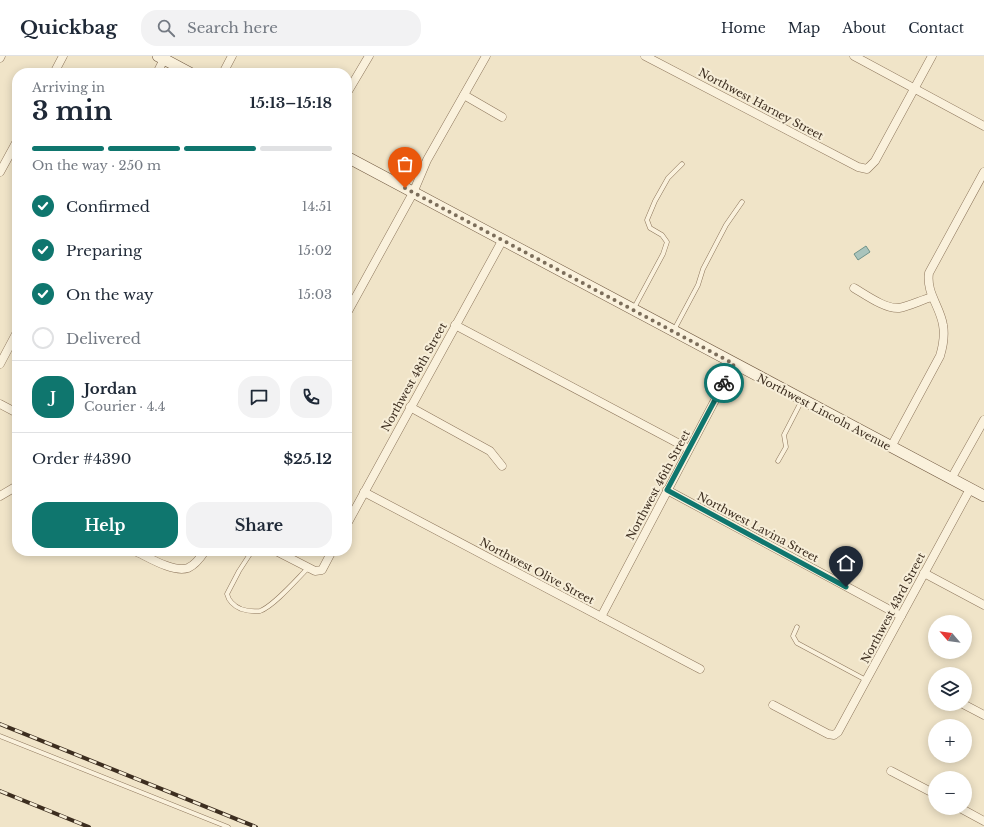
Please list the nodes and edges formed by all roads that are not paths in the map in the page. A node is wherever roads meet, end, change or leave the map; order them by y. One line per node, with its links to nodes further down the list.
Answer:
1 (63, 56): 9 (street)
2 (232, 56): 12 (street)
3 (369, 56): 13 (street)
4 (486, 56): 15 (street)
5 (645, 56): 14 (street, Northwest Harney Street)
6 (854, 56): 14 (street)
7 (932, 56): 14 (street)
8 (161, 58): 10 (street); 11 (street)
9 (57, 68)
10 (158, 68)
11 (180, 68)
12 (226, 68)
13 (352, 85)
14 (914, 88): 17 (street)
15 (464, 95): 16 (street); 23 (street)
16 (502, 117)
17 (984, 126)
18 (12, 150): 21 (street)
19 (352, 161): 23 (street, Northwest Lincoln Avenue)
20 (682, 164): 29 (lane)
21 (0, 172)
22 (984, 172): 27 (street)
23 (413, 193): 25 (street, Northwest Lincoln Avenue); 28 (street)
24 (742, 202): 31 (lane)
25 (502, 241): 29 (street, Northwest Lincoln Avenue); 30 (street, Northwest 48th Street)
26 (854, 288): 27 (street)
27 (932, 297): 40 (street)
28 (352, 304)
29 (633, 310): 31 (street, Northwest Lincoln Avenue)
30 (455, 325): 37 (street, Northwest 48th Street); 41 (street)
31 (673, 331): 34 (street, Northwest Lincoln Avenue)
32 (12, 341): 33 (street)
33 (0, 364)
34 (734, 364): 35 (street, Northwest Lincoln Avenue); 41 (street, Northwest 46th Street)
35 (802, 400): 40 (street, Northwest Lincoln Avenue); 42 (lane)
36 (0, 404): 38 (street)
37 (410, 407): 43 (street); 48 (street, Northwest 48th Street)
38 (12, 410)
39 (984, 420): 44 (street)
40 (891, 447): 44 (street, Northwest Lincoln Avenue)
41 (689, 449): 47 (street, Northwest 46th Street)
42 (778, 461)
43 (502, 466)
44 (951, 480): 46 (street, Northwest Lincoln Avenue)
45 (12, 489): 49 (street)
46 (970, 489): 50 (street, Northwest Lincoln Avenue); 58 (street, Northwest 43rd Street)
47 (667, 490): 60 (street, Northwest Lavina Street); 61 (street, Northwest 46th Street)
48 (364, 492): 51 (street, Northwest 48th Street); 61 (street, Northwest Olive Street)
49 (0, 496)
50 (984, 496)
51 (352, 515)
52 (146, 556): 53 (street)
53 (202, 556)
54 (249, 556): 57 (lane)
55 (285, 556): 57 (street)
56 (329, 556): 57 (street)
57 (308, 568)
58 (924, 573): 59 (street); 60 (street, Northwest 43rd Street)
59 (984, 606)
60 (901, 616): 64 (street, Northwest 43rd Street)
61 (601, 617): 63 (street, Northwest Olive Street)
62 (797, 627): 64 (lane)
63 (700, 669)
64 (866, 680): 65 (street, Northwest 43rd Street)
65 (773, 705)
66 (972, 709): 67 (street)
67 (984, 715)
68 (0, 736): 73 (lane)
69 (891, 771): 70 (street)
70 (928, 790)
71 (972, 814): 72 (street)
72 (984, 821)
73 (228, 827)

